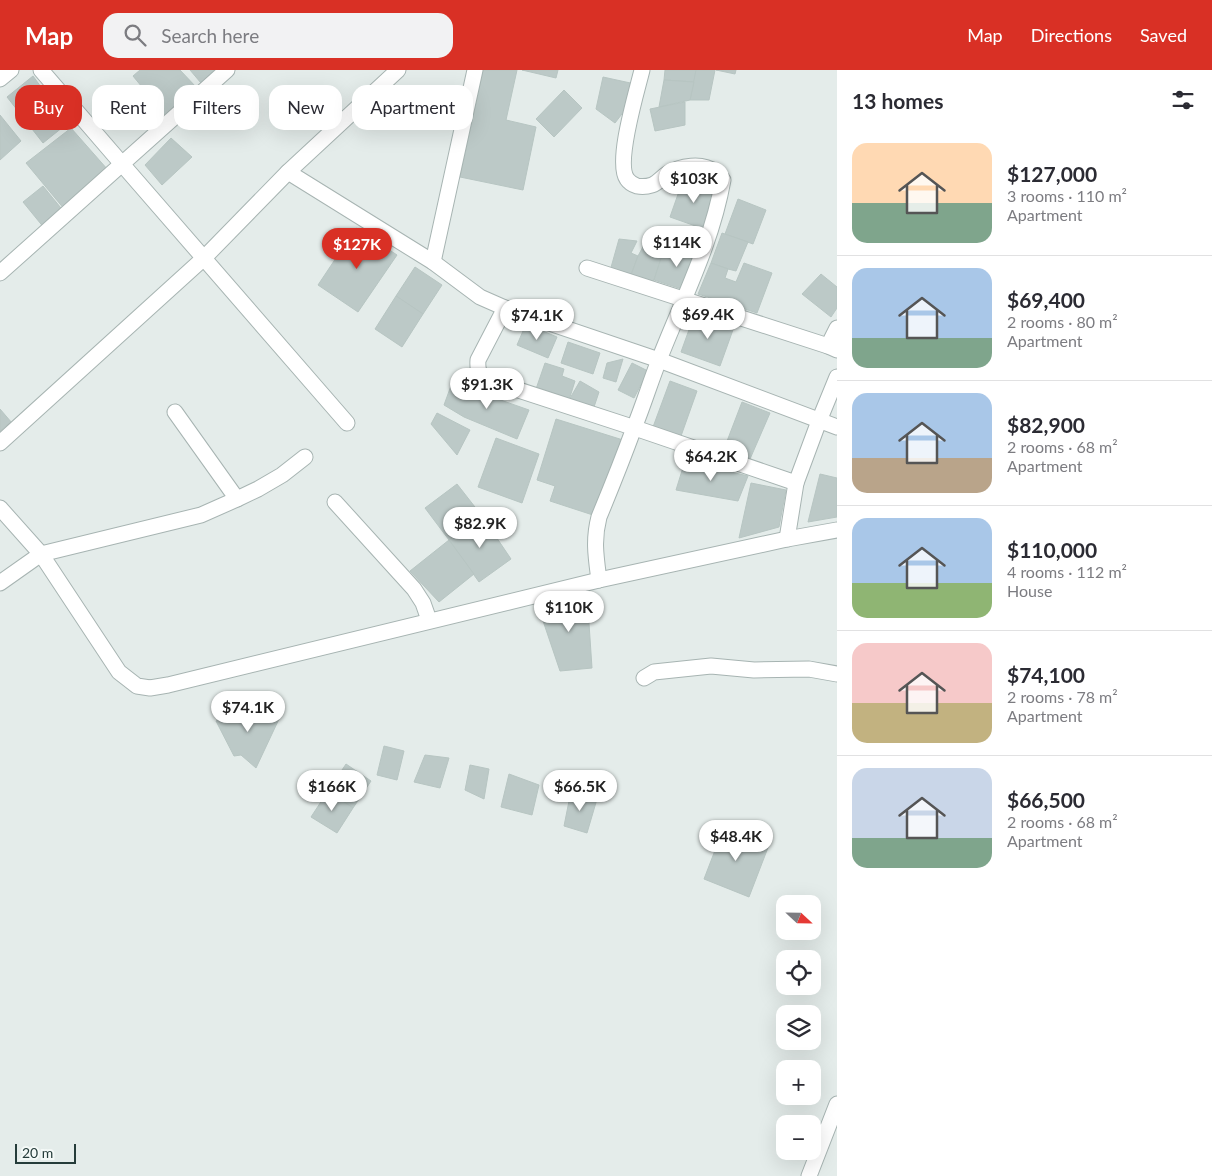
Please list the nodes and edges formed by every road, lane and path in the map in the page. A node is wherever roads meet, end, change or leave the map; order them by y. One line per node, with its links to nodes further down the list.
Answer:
1 (11, 70): 7 (street)
2 (41, 70): 8 (street)
3 (227, 70): 8 (street)
4 (398, 70): 9 (street)
5 (475, 70): 11 (street)
6 (642, 70): 14 (street)
7 (0, 79)
8 (122, 164): 10 (street); 13 (street)
9 (288, 172): 10 (street); 11 (street)
10 (204, 258): 22 (street); 25 (street)
11 (433, 262): 15 (street)
12 (587, 268): 14 (street)
13 (0, 273)
14 (685, 300): 17 (street); 18 (street)
15 (504, 308): 18 (street); 24 (street)
16 (837, 328): 17 (street)
17 (833, 348)
18 (659, 360): 21 (street); 24 (street)
19 (837, 377): 21 (street)
20 (175, 412): 28 (street)
21 (819, 421): 23 (street); 27 (street)
22 (347, 423)
23 (837, 427)
24 (635, 428): 27 (street); 34 (street)
25 (0, 443)
26 (305, 457): 28 (street)
27 (796, 483): 32 (street)
28 (237, 499): 33 (street)
29 (335, 502): 36 (street)
30 (0, 508): 33 (street)
31 (837, 530): 32 (street)
32 (787, 539): 34 (street)
33 (41, 554): 35 (street); 36 (street)
34 (599, 580): 36 (street)
35 (0, 583)
36 (429, 620)
37 (837, 674): 38 (street)
38 (644, 678)
39 (837, 1104): 40 (street)
40 (809, 1176)

